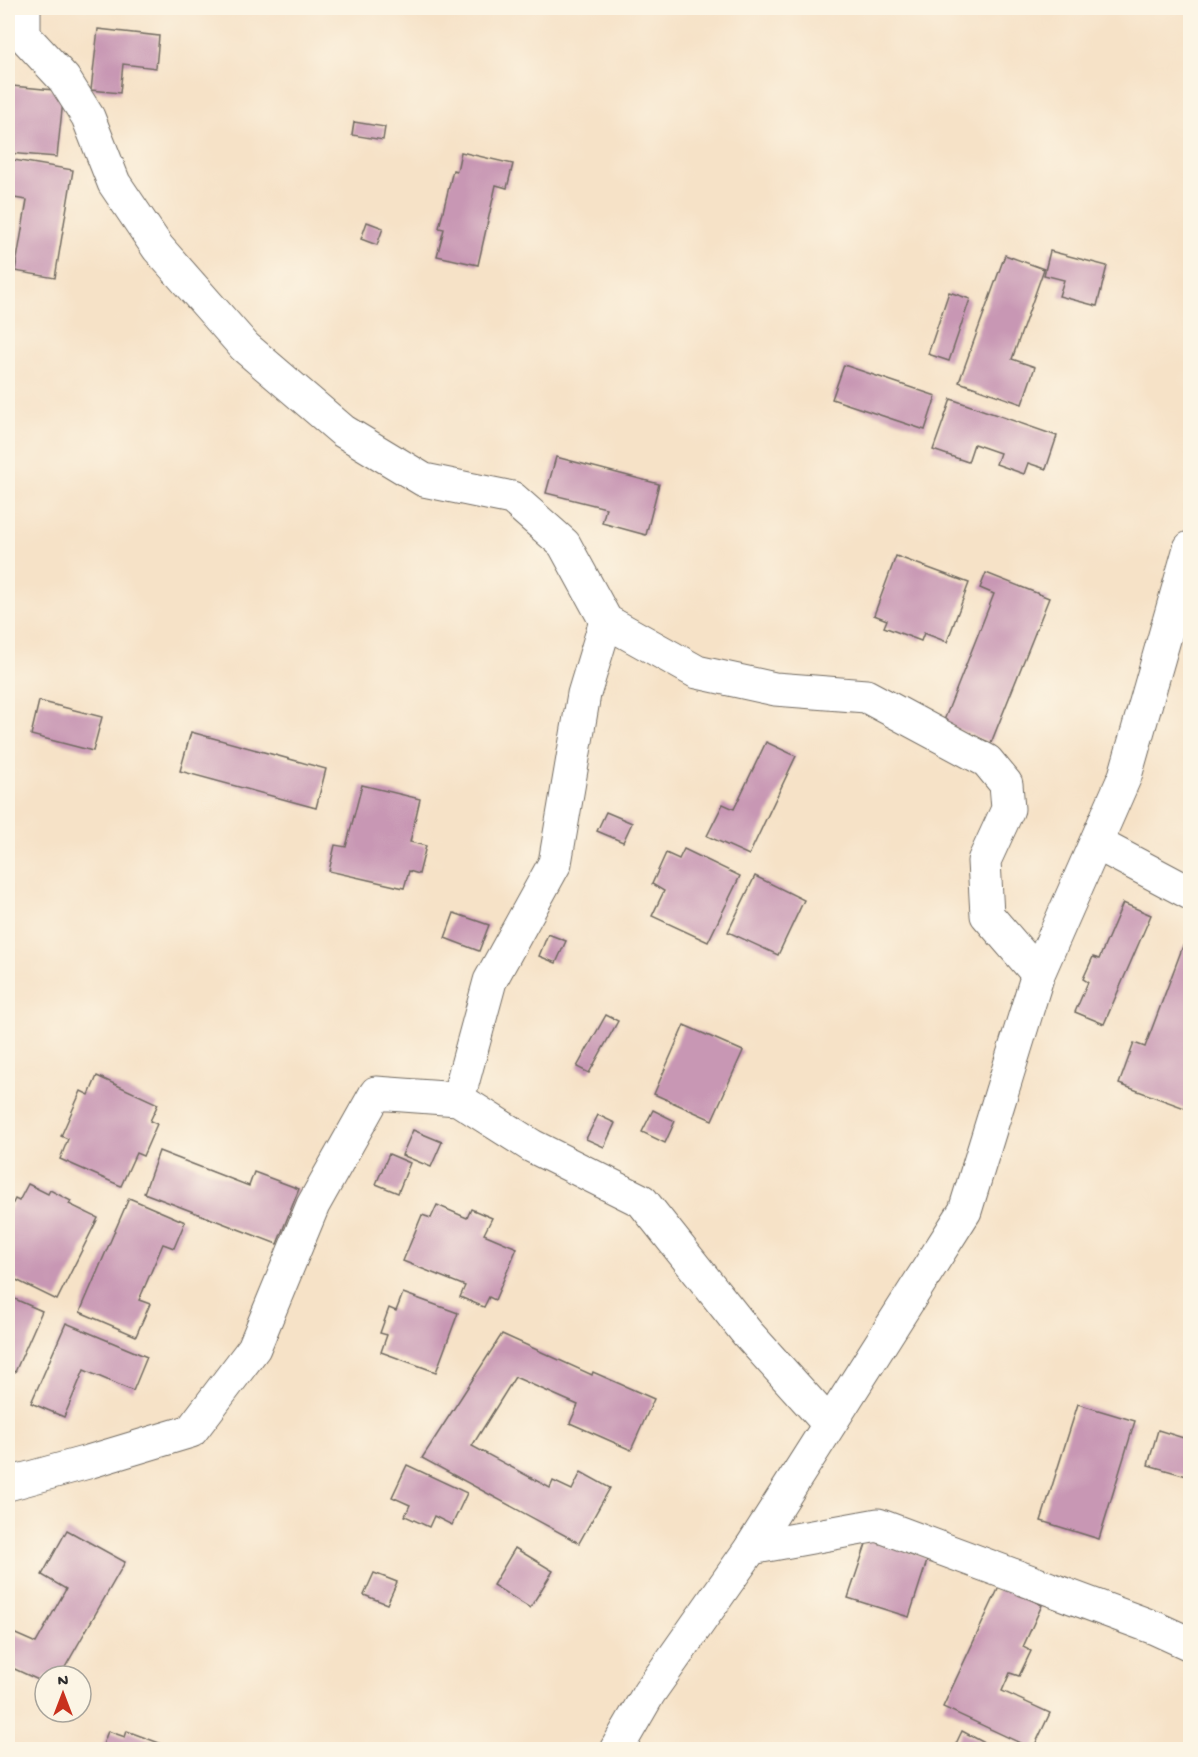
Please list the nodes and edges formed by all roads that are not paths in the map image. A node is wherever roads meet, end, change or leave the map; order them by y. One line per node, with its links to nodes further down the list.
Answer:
1 (24, 8): 3 (street)
2 (1191, 548): 4 (street)
3 (606, 621): 6 (street); 7 (street)
4 (1096, 843): 5 (street); 6 (street)
5 (1191, 893)
6 (1038, 974): 8 (street)
7 (458, 1099): 8 (street); 9 (street)
8 (829, 1424): 10 (street)
9 (8, 1484)
10 (751, 1548): 11 (street); 12 (street)
11 (1191, 1644)
12 (616, 1749)

